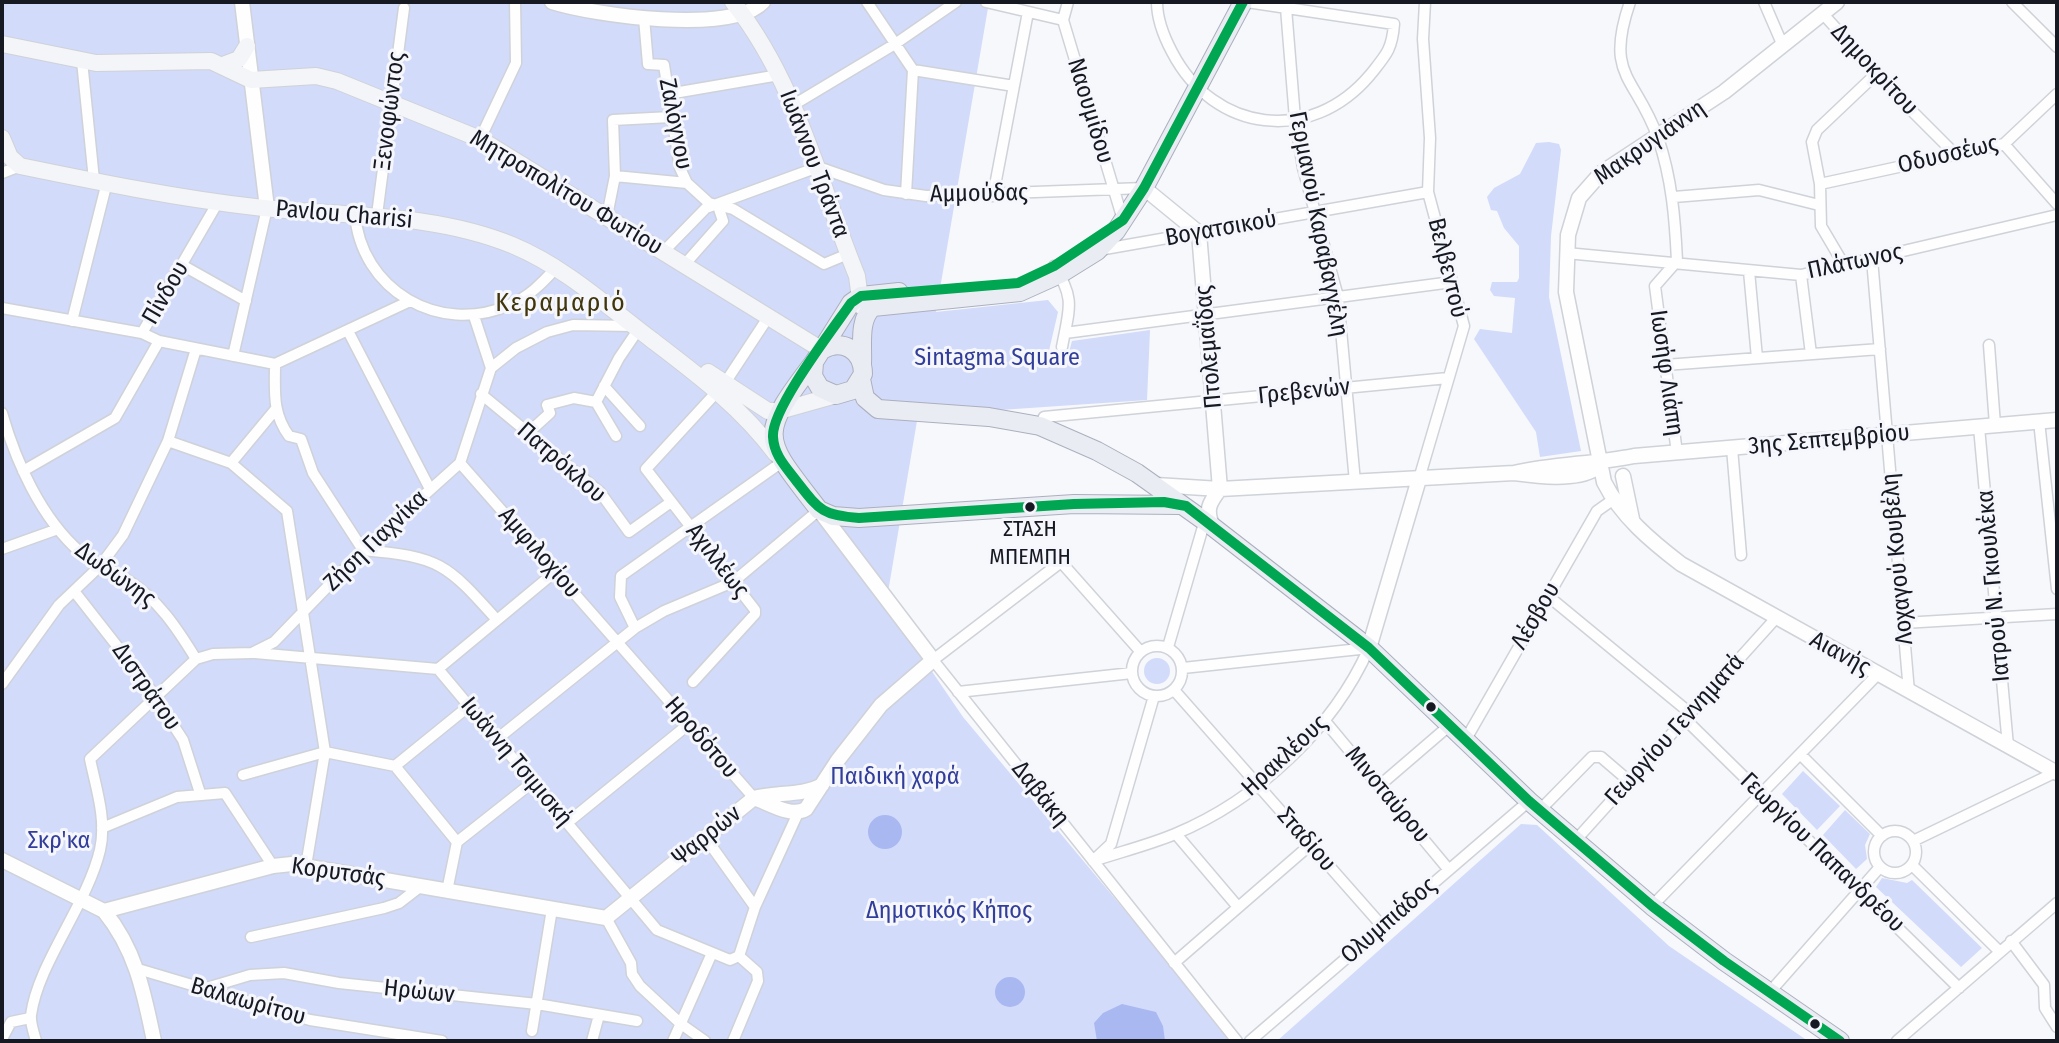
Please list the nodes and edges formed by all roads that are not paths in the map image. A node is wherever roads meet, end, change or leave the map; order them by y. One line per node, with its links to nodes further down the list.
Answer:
1 (242, 2): 25 (street)
2 (515, 2): 44 (street)
3 (552, 2): 21 (street)
4 (763, 2): 17 (street)
5 (867, 2): 24 (street)
6 (956, 2): 24 (street)
7 (986, 2): 19 (street)
8 (1068, 2): 22 (street)
9 (1157, 2): 35 (street)
10 (1245, 2): 18 (street); 35 (main road)
11 (1425, 2): 56 (street, Βελβεντού)
12 (1630, 2): 42 (street)
13 (1764, 2): 26 (street)
14 (1838, 2): 20 (street, Μακρυγιάννη)
15 (2012, 2): 27 (street)
16 (404, 8): 38 (street, Ξενοφώντος)
17 (738, 8): 21 (street); 32 (main road, Ιωάννου Τράντα)
18 (1286, 8): 41 (street, Γερμανού Καραβαγγέλη); 41 (street)
19 (1028, 12): 22 (street); 34 (street)
20 (1823, 14): 26 (street, Μακρυγιάννη); 31 (street, Δημοκρίτου)
21 (644, 18): 36 (street, Ζαλόγγου)
22 (1063, 20): 55 (street, Ναουμίδου)
23 (2, 44): 28 (main road)
24 (895, 44): 30 (street); 39 (street)
25 (247, 46): 29 (main road); 33 (street)
26 (1783, 46): 42 (street, Μακρυγιάννη)
27 (2057, 47)
28 (82, 61): 29 (main road); 51 (street)
29 (223, 65): 33 (main road)
30 (913, 70): 34 (street); 57 (street)
31 (1876, 74): 46 (street, Δημοκρίτου); 53 (street)
32 (779, 75): 36 (street); 39 (main road, Ιωάννου Τράντα)
33 (251, 80): 38 (main road, Μητροπολίτου Φωτίου); 64 (street)
34 (1014, 86): 58 (street)
35 (1198, 89): 41 (street); 54 (main road)
36 (668, 94): 40 (street, Ζαλόγγου)
37 (2057, 94): 45 (street, Οδυσσέως)
38 (390, 102): 44 (main road, Μητροπολίτου Φωτίου); 67 (street, Ξενοφώντος)
39 (795, 104): 48 (main road, Ιωάννου Τράντα)
40 (671, 117): 50 (street); 52 (street, Ζαλόγγου)
41 (1295, 119): 65 (street, Γερμανού Καραβαγγέλη)
42 (1657, 136): 59 (street); 74 (street, Μακρυγιάννη)
43 (2, 138): 47 (main road)
44 (480, 139): 69 (main road, Μητροπολίτου Φωτίου)
45 (2004, 144): 46 (street, Οδυσσέως); 61 (street)
46 (1956, 155): 53 (street, Οδυσσέως)
47 (20, 166): 49 (street); 51 (main road, Pavlou Charisi)
48 (818, 167): 57 (street, Αμμούδας); 63 (street); 75 (main road, Ιωάννου Τράντα)
49 (2, 173)
50 (615, 176): 52 (street); 69 (street)
51 (100, 181): 60 (main road, Pavlou Charisi); 94 (street)
52 (687, 183): 63 (street, Ζαλόγγου)
53 (1820, 184): 62 (street)
54 (1144, 188): 55 (street, Αμμούδας); 70 (main road); 71 (street)
55 (1113, 189): 58 (street, Αμμούδας); 70 (street, Ναουμίδου)
56 (1428, 192): 65 (street, Βογατσικού); 85 (street, Βελβεντού)
57 (906, 194): 58 (street, Αμμούδας)
58 (993, 196)
59 (1674, 197): 62 (street); 77 (street)
60 (218, 202): 64 (main road, Pavlou Charisi); 79 (street, Πίνδου)
61 (2057, 204)
62 (1819, 205): 80 (street)
63 (718, 206): 72 (street); 75 (street, Ζαλόγγου); 78 (street)
64 (267, 208): 66 (main road, Pavlou Charisi); 88 (street)
65 (1313, 212): 71 (street, Βογατσικού); 87 (street, Γερμανού Καραβαγγέλη)
66 (355, 213): 67 (main road, Pavlou Charisi); 89 (street)
67 (377, 215): 81 (main road, Pavlou Charisi)
68 (2057, 215): 76 (street, Πλάτωνος)
69 (607, 216): 72 (main road, Μητροπολίτου Φωτίου)
70 (1123, 220): 73 (main road); 82 (main road)
71 (1199, 233): 73 (street, Βογατσικού); 91 (street, Πτολεμαΐδας)
72 (664, 251): 78 (main road, Μητροπολίτου Φωτίου)
73 (1097, 251): 82 (main road)
74 (1566, 253): 77 (street, Πλάτωνος); 135 (street, Μακρυγιάννη)
75 (848, 254): 86 (main road, Ιωάννου Τράντα)
76 (1872, 259): 80 (street, Πλάτωνος); 104 (street, Λοχαγού Κουβέλη)
77 (1677, 261): 83 (street, Πλάτωνος); 110 (street, Ιωσήφ Λιάπη)
78 (685, 264): 93 (main road, Μητροπολίτου Φωτίου)
79 (182, 265): 88 (street); 98 (street, Πίνδου)
80 (1844, 265): 84 (street, Πλάτωνος)
81 (556, 268): 92 (street); 96 (main road, Pavlou Charisi)
82 (1057, 270): 86 (main road); 95 (main road); 99 (street)
83 (1749, 271): 84 (street, Πλάτωνος); 108 (street)
84 (1801, 275): 105 (street)
85 (1452, 282): 87 (street); 113 (street, Βελβεντού)
86 (860, 296): 95 (main road, Ιωάννου Τράντα); 107 (main road)
87 (1338, 297): 91 (street); 116 (street, Γερμανού Καραβαγγέλη)
88 (246, 301): 106 (street)
89 (410, 302): 92 (street); 97 (street)
90 (2, 308): 94 (street, Πίνδου)
91 (1206, 314): 99 (street); 119 (street, Πτολεμαΐδας)
92 (474, 316): 111 (street)
93 (769, 316): 107 (main road, Μητροπολίτου Φωτίου); 115 (street)
94 (72, 321): 98 (street, Πίνδου)
95 (863, 325): 112 (main road)
96 (636, 328): 111 (street); 114 (street); 115 (main road, Pavlou Charisi)
97 (348, 331): 109 (street); 149 (street)
98 (142, 333): 100 (street)
99 (1065, 333): 102 (street)
100 (159, 341): 103 (street); 143 (street)
101 (1989, 345): 126 (street)
102 (1062, 346)
103 (195, 349): 106 (street); 133 (street)
104 (1880, 349): 105 (street); 131 (street, Λοχαγού Κουβέλη)
105 (1811, 354): 108 (street)
106 (233, 356): 109 (street)
107 (818, 356): 112 (main road); 118 (main road); 122 (main road)
108 (1757, 358): 110 (street)
109 (275, 364): 121 (street)
110 (1665, 365): 137 (street, Ιωσήφ Λιάπη)
111 (491, 368): 117 (street)
112 (862, 371): 118 (main road); 128 (main road)
113 (1448, 378): 116 (street, Γρεβενών); 146 (street, Βελβεντού)
114 (604, 386): 120 (street); 127 (street)
115 (721, 387): 122 (main road, Pavlou Charisi); 139 (main road, Pavlou Charisi); 154 (street, Αχιλλέως)
116 (1347, 388): 119 (street, Γρεβενών); 147 (street, Γερμανού Καραβαγγέλη)
117 (481, 394): 130 (street, Πατρόκλου); 141 (street)
118 (836, 395): 122 (main road)
119 (1213, 401): 128 (street, Γρεβενών); 150 (street, Πτολεμαΐδας)
120 (596, 402): 130 (street); 132 (street)
121 (275, 410): 140 (street); 165 (street)
122 (779, 411): 139 (main road)
123 (2, 413): 134 (street, Δωδώνης)
124 (2057, 420): 125 (street, 3ης Σεπτεμβρίου)
125 (2039, 421): 126 (street, 3ης Σεπτεμβρίου); 170 (street)
126 (1995, 425): 129 (street, 3ης Σεπτεμβρίου)
127 (640, 426)
128 (1040, 426): 144 (main road)
129 (1979, 427): 131 (street, 3ης Σεπτεμβρίου); 176 (street, Ιατρού N. Γκιουλέκα)
130 (528, 433): 154 (street, Πατρόκλου)
131 (1887, 435): 136 (street, 3ης Σεπτεμβρίου); 178 (street, Λοχαγού Κουβέλη)
132 (616, 436)
133 (169, 441): 140 (street); 167 (street)
134 (6, 442): 143 (street, Δωδώνης)
135 (1599, 444): 138 (street); 142 (street, Μακρυγιάννη)
136 (1732, 448): 137 (street, 3ης Σεπτεμβρίου); 166 (street)
137 (1677, 453): 138 (street, 3ης Σεπτεμβρίου)
138 (1634, 456): 142 (street, 3ης Σεπτεμβρίου); 145 (street)
139 (779, 458): 157 (main road); 161 (street)
140 (231, 463): 173 (street)
141 (460, 463): 149 (street, Ζήση Γιαχνίκα); 168 (street, Αμφιλοχίου)
142 (1591, 466): 145 (street); 146 (street, 3ης Σεπτεμβρίου); 153 (street, Αιανής)
143 (23, 471): 162 (street, Δωδώνης)
144 (1137, 472): 148 (main road); 151 (main road)
145 (1623, 476): 159 (street)
146 (1419, 479): 147 (street, 3ης Σεπτεμβρίου); 182 (street, Βελβεντού)
147 (1355, 482): 150 (street, 3ης Σεπτεμβρίου)
148 (1155, 484): 150 (street, 3ης Σεπτεμβρίου); 152 (main road)
149 (430, 489): 165 (street, Ζήση Γιαχνίκα)
150 (1220, 489): 152 (street, 3ης Σεπτεμβρίου); 160 (street, Πτολεμαΐδας)
151 (1136, 495): 152 (main road); 155 (main road)
152 (1170, 495): 156 (main road)
153 (1614, 499): 159 (street, Αιανής); 172 (street, Λέσβου)
154 (671, 502): 161 (street, Αχιλλέως)
155 (1074, 504): 156 (main road); 158 (main road)
156 (1186, 506): 160 (main road)
157 (818, 510): 158 (main road); 163 (street, Δαβάκη); 169 (street)
158 (859, 518): 163 (street)
159 (1633, 520): 175 (street, Αιανής)
160 (1209, 524): 181 (street); 182 (main road)
161 (690, 527): 169 (street, Αχιλλέως); 179 (street)
162 (58, 529): 164 (street); 167 (street, Δωδώνης)
163 (844, 545): 187 (street, Δαβάκη)
164 (2, 549)
165 (363, 550): 173 (street, Ζήση Γιαχνίκα); 177 (street)
166 (1741, 555)
167 (100, 566): 171 (street); 186 (street, Δωδώνης)
168 (555, 572): 177 (street); 180 (street, Αμφιλοχίου)
169 (733, 582): 179 (street); 192 (street, Αχιλλέως)
170 (2057, 589)
171 (74, 591): 193 (street); 197 (street, Διστράτου)
172 (1548, 596): 200 (street, Γεωργίου Παπανδρέου); 205 (street, Λέσβου)
173 (303, 614): 184 (street, Ζήση Γιαχνίκα); 185 (street)
174 (2057, 614): 176 (street)
175 (1776, 618): 191 (street, Αιανής); 200 (street, Γεωργίου Γεννηματά)
176 (1996, 618): 178 (street); 206 (street, Ιατρού N. Γκιουλέκα)
177 (497, 620): 189 (street)
178 (1903, 623): 196 (street, Λοχαγού Κουβέλη)
179 (635, 628): 180 (street)
180 (617, 642): 202 (street, Ηροδότου); 204 (street)
181 (1168, 647): 183 (street); 188 (street)
182 (1369, 648): 188 (street); 201 (street, Ηρακλέους); 203 (main road)
183 (1140, 651): 187 (street); 190 (street)
184 (253, 653): 185 (street); 186 (street)
185 (310, 658): 189 (street); 207 (street)
186 (196, 659): 197 (street)
187 (933, 660): 195 (street, Δαβάκη); 214 (street)
188 (1182, 668): 194 (street)
189 (438, 669): 199 (street, Ιωάννη Τσιμισκή)
190 (1132, 674): 195 (street); 198 (street)
191 (1877, 675): 196 (street, Αιανής); 208 (street)
192 (693, 682)
193 (2, 684)
194 (1174, 690): 198 (street); 215 (street, Σταδίου)
195 (958, 692): 232 (street, Δαβάκη)
196 (1909, 692): 206 (street, Αιανής)
197 (155, 696): 217 (street, Διστράτου); 223 (street)
198 (1154, 696): 232 (street)
199 (469, 706): 204 (street, Ιωάννη Τσιμισκή); 209 (street)
200 (1687, 716): 212 (street, Γεωργίου Γεννηματά); 218 (street, Γεωργίου Παπανδρέου)
201 (1324, 720): 215 (street, Ηρακλέους); 216 (street, Μινοταύρου)
202 (689, 724): 219 (street, Ηροδότου); 222 (street)
203 (1450, 725): 205 (main road); 216 (street)
204 (497, 739): 213 (street, Ιωάννη Τσιμισκή)
205 (1466, 739): 220 (main road)
206 (2008, 746): 210 (street, Αιανής)
207 (325, 752): 209 (street); 211 (street); 235 (street)
208 (1800, 754): 218 (street); 225 (street)
209 (395, 766): 229 (street)
210 (2057, 772): 228 (street)
211 (243, 775)
212 (1629, 780): 220 (street, Ολυμπιάδος); 227 (street, Γεωργίου Γεννηματά)
213 (533, 782): 222 (street, Ιωάννη Τσιμισκή); 229 (street)
214 (822, 785): 219 (street, Ψαρρών); 221 (street)
215 (1258, 785): 224 (street, Ηρακλέους); 230 (street, Σταδίου)
216 (1379, 786): 237 (street, Μινοταύρου)
217 (200, 793): 223 (street); 234 (street)
218 (1761, 794): 239 (street, Γεωργίου Παπανδρέου); 243 (street)
219 (754, 798): 221 (street, Ηροδότου); 226 (street, Ψαρρών)
220 (1535, 805): 227 (main road); 237 (street, Ολυμπιάδος)
221 (798, 813): 244 (street)
222 (567, 823): 241 (street, Ιωάννη Τσιμισκή)
223 (103, 828): 242 (street)
224 (1176, 834): 232 (street, Ηρακλέους); 245 (street)
225 (1882, 836): 228 (street); 236 (street)
226 (705, 837): 241 (street, Ψαρρών); 244 (street)
227 (1575, 841): 243 (main road)
228 (1913, 841): 233 (street)
229 (457, 842): 240 (street)
230 (1310, 845): 245 (street); 250 (street, Σταδίου)
231 (2, 860): 242 (street)
232 (1093, 861): 256 (street, Δαβάκη)
233 (1912, 865): 236 (street); 253 (street)
234 (273, 866): 235 (street, Κορυτσάς); 248 (street, Κορυτσάς)
235 (306, 866): 238 (street, Κορυτσάς)
236 (1880, 867): 239 (street)
237 (1449, 870): 250 (street, Ολυμπιάδος)
238 (421, 886): 240 (street, Κορυτσάς); 251 (street)
239 (1860, 890): 258 (street, Γεωργίου Παπανδρέου); 260 (street)
240 (447, 891): 247 (street, Κορυτσάς)
241 (630, 898): 249 (street, Ψαρρών); 254 (street, Ιωάννη Τσιμισκή)
242 (81, 900): 248 (street); 265 (street)
243 (1652, 906): 260 (main road)
244 (755, 907): 255 (street)
245 (1238, 907): 256 (street)
246 (2056, 907): 252 (street)
247 (552, 909): 249 (street, Κορυτσάς); 262 (street)
248 (104, 911): 257 (street)
249 (606, 918): 267 (street)
250 (1382, 927): 280 (street, Ολυμπιάδος)
251 (251, 937)
252 (2011, 941): 253 (street); 263 (street)
253 (1999, 951): 258 (street)
254 (712, 953): 255 (street, Ιωάννη Τσιμισκή); 267 (street)
255 (739, 957): 278 (street)
256 (1174, 963): 279 (street, Δαβάκη)
257 (138, 970): 259 (street, Βαλαωρίτου); 273 (street)
258 (1959, 988): 282 (street)
259 (203, 989): 262 (street, Ηρώων); 271 (street, Βαλαωρίτου)
260 (1769, 993): 281 (main road)
261 (2057, 1003): 263 (street)
262 (537, 1004): 264 (street, Ηρώων); 269 (street)
263 (2045, 1008): 268 (street)
264 (599, 1015): 266 (street, Ηρώων); 275 (street)
265 (30, 1018): 270 (street); 272 (street)
266 (637, 1021)
267 (681, 1024): 276 (street); 277 (street)
268 (2057, 1027)
269 (532, 1031)
270 (2, 1039)
271 (399, 1039): 274 (street, Βαλαωρίτου)
272 (36, 1041)
273 (155, 1041)
274 (442, 1041)
275 (592, 1041)
276 (673, 1041)
277 (705, 1041)
278 (733, 1041)
279 (1237, 1041)
280 (1250, 1041)
281 (1840, 1041)
282 (1897, 1041)

